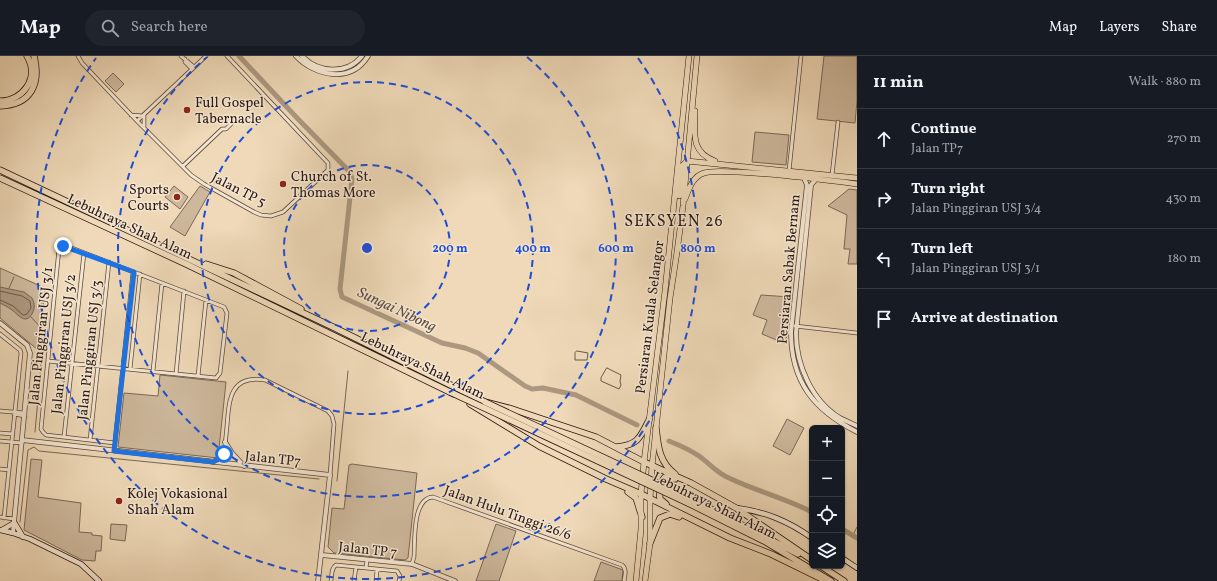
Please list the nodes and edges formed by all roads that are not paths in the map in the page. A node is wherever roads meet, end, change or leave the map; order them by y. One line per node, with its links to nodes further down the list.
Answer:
1 (27, 56): 19 (highway)
2 (34, 56): 20 (highway)
3 (78, 56): 21 (street, Jalan TP 5)
4 (181, 56): 15 (street)
5 (206, 56): 14 (street)
6 (227, 56): 29 (street, Jalan TP 5)
7 (296, 56): 10 (street)
8 (302, 56): 9 (street)
9 (362, 56)
10 (368, 56)
11 (689, 56): 45 (main road, Persiaran Kuala Selangor)
12 (697, 56): 18 (main road, Persiaran Kuala Selangor)
13 (801, 56): 31 (street)
14 (199, 62): 15 (street); 16 (street)
15 (189, 64): 16 (street); 17 (street)
16 (193, 68): 17 (street)
17 (186, 75): 22 (street)
18 (694, 88): 27 (main road, Persiaran Kuala Selangor); 28 (main road)
19 (0, 101)
20 (0, 106)
21 (131, 115): 22 (street); 23 (street, Jalan TP 5)
22 (144, 115): 23 (street); 26 (street)
23 (137, 122): 26 (street, Jalan TP 5)
24 (838, 122): 32 (street)
25 (231, 124): 29 (street)
26 (144, 128): 29 (street, Jalan TP 5)
27 (687, 161): 28 (main road); 38 (main road, Persiaran Kuala Selangor); 45 (main road)
28 (722, 164): 31 (main road)
29 (182, 166)
30 (0, 170): 62 (highway, Lebuhraya Shah Alam)
31 (789, 171): 32 (main road)
32 (832, 175): 35 (main road)
33 (0, 178): 61 (highway, Lebuhraya Shah Alam)
34 (804, 178): 36 (main road); 38 (main road); 48 (street, Persiaran Sabak Bernam)
35 (857, 178)
36 (816, 179): 37 (main road); 48 (street, Persiaran Sabak Bernam)
37 (857, 184)
38 (683, 206): 68 (main road, Persiaran Kuala Selangor)
39 (84, 253): 40 (street, Jalan Pinggiran USJ 3/1); 51 (street, Jalan Pinggiran USJ 3/1); 52 (street, Jalan Pinggiran USJ 3/2)
40 (109, 262): 41 (street, Jalan Pinggiran USJ 3/1); 53 (street, Jalan Pinggiran USJ 3/3)
41 (134, 272): 42 (street, Jalan Pinggiran USJ 3/1); 54 (street)
42 (140, 274): 43 (street, Jalan Pinggiran USJ 3/1); 55 (street)
43 (162, 283): 44 (street, Jalan Pinggiran USJ 3/1); 56 (street)
44 (184, 291): 46 (street, Jalan Pinggiran USJ 3/1); 57 (street)
45 (665, 292): 66 (main road, Persiaran Kuala Selangor)
46 (206, 300): 58 (street); 58 (street, Jalan Pinggiran USJ 3/1)
47 (0, 323): 65 (street)
48 (794, 326): 49 (street); 59 (street, Persiaran Sabak Bernam); 60 (street, Persiaran Sabak Bernam)
49 (857, 333)
50 (0, 334): 64 (street)
51 (48, 361): 52 (street); 72 (street, Jalan Pinggiran USJ 3/1)
52 (72, 363): 53 (street); 72 (street, Jalan Pinggiran USJ 3/2)
53 (98, 366): 54 (street); 73 (street, Jalan Pinggiran USJ 3/3)
54 (123, 368): 55 (street); 78 (street)
55 (130, 369): 56 (street)
56 (153, 371): 57 (street)
57 (176, 374): 58 (street)
58 (198, 376)
59 (810, 384): 60 (street); 67 (street, Persiaran Sabak Bernam)
60 (805, 388): 69 (street, Persiaran Sabak Bernam)
61 (450, 392): 90 (highway); 95 (highway, Lebuhraya Shah Alam, bridge)
62 (485, 402): 79 (highway); 95 (highway, Lebuhraya Shah Alam, bridge)
63 (0, 411): 64 (street)
64 (14, 413): 65 (street); 71 (street)
65 (25, 414): 76 (street)
66 (649, 420): 79 (highway); 83 (main road, Persiaran Kuala Selangor)
67 (857, 426)
68 (656, 428): 86 (main road, Persiaran Kuala Selangor); 91 (highway)
69 (857, 432)
70 (0, 433): 71 (street)
71 (13, 434): 75 (street)
72 (64, 438): 73 (street, Jalan Pinggiran USJ 3/1)
73 (90, 440): 78 (street, Jalan Pinggiran USJ 3/1)
74 (0, 441): 75 (street)
75 (12, 442): 76 (street); 88 (street)
76 (22, 442): 80 (street, Jalan TP7); 99 (street)
77 (225, 442): 81 (street, Jalan TP7); 85 (street); 89 (street, Jalan TP7)
78 (115, 444): 80 (street)
79 (616, 447): 83 (highway)
80 (114, 451): 82 (street, Jalan TP7)
81 (224, 454): 82 (street); 84 (street, Jalan TP7)
82 (213, 462): 84 (street, Jalan TP7)
83 (644, 462): 86 (highway); 93 (main road, Persiaran Kuala Selangor)
84 (223, 463): 85 (street, Jalan TP7)
85 (244, 466): 89 (street, Jalan TP7)
86 (652, 466): 91 (highway); 94 (main road, Persiaran Kuala Selangor)
87 (0, 469): 88 (street)
88 (9, 470): 98 (street)
89 (329, 479): 106 (street, Jalan TP7)
90 (606, 479): 93 (highway); 97 (highway)
91 (682, 480): 92 (highway)
92 (691, 483): 96 (highway); 100 (highway)
93 (641, 494): 94 (highway); 97 (main road, Persiaran Kuala Selangor)
94 (650, 499): 100 (highway); 105 (main road, Persiaran Kuala Selangor)
95 (689, 501): 109 (highway, Lebuhraya Shah Alam); 128 (highway, Lebuhraya Shah Alam)
96 (736, 508): 103 (main road); 107 (highway)
97 (642, 517): 125 (main road, Persiaran Kuala Selangor)
98 (2, 518): 99 (street)
99 (14, 521): 101 (main road); 102 (street); 104 (main road)
100 (693, 521): 105 (highway); 127 (highway)
101 (1, 530): 102 (main road)
102 (13, 533): 104 (main road)
103 (809, 536)
104 (23, 537): 117 (main road)
105 (650, 543): 126 (main road, Persiaran Kuala Selangor)
106 (322, 555): 108 (street, Jalan TP 7); 118 (street, Jalan TP7)
107 (809, 559)
108 (367, 560): 111 (street, Jalan TP 7); 113 (street)
109 (809, 560)
110 (845, 560): 114 (main road)
111 (412, 564): 123 (street, Jalan TP 7); 124 (street, Jalan Hulu Tinggi 26/6)
112 (356, 567): 113 (street); 119 (street); 120 (street)
113 (366, 568): 116 (street)
114 (857, 568)
115 (826, 569): 129 (highway)
116 (377, 570): 121 (street); 122 (street)
117 (99, 581)
118 (318, 581)
119 (331, 581)
120 (354, 581)
121 (376, 581)
122 (399, 581)
123 (455, 581)
124 (624, 581)
125 (636, 581)
126 (645, 581)
127 (826, 581)
128 (831, 581)
129 (844, 581)

